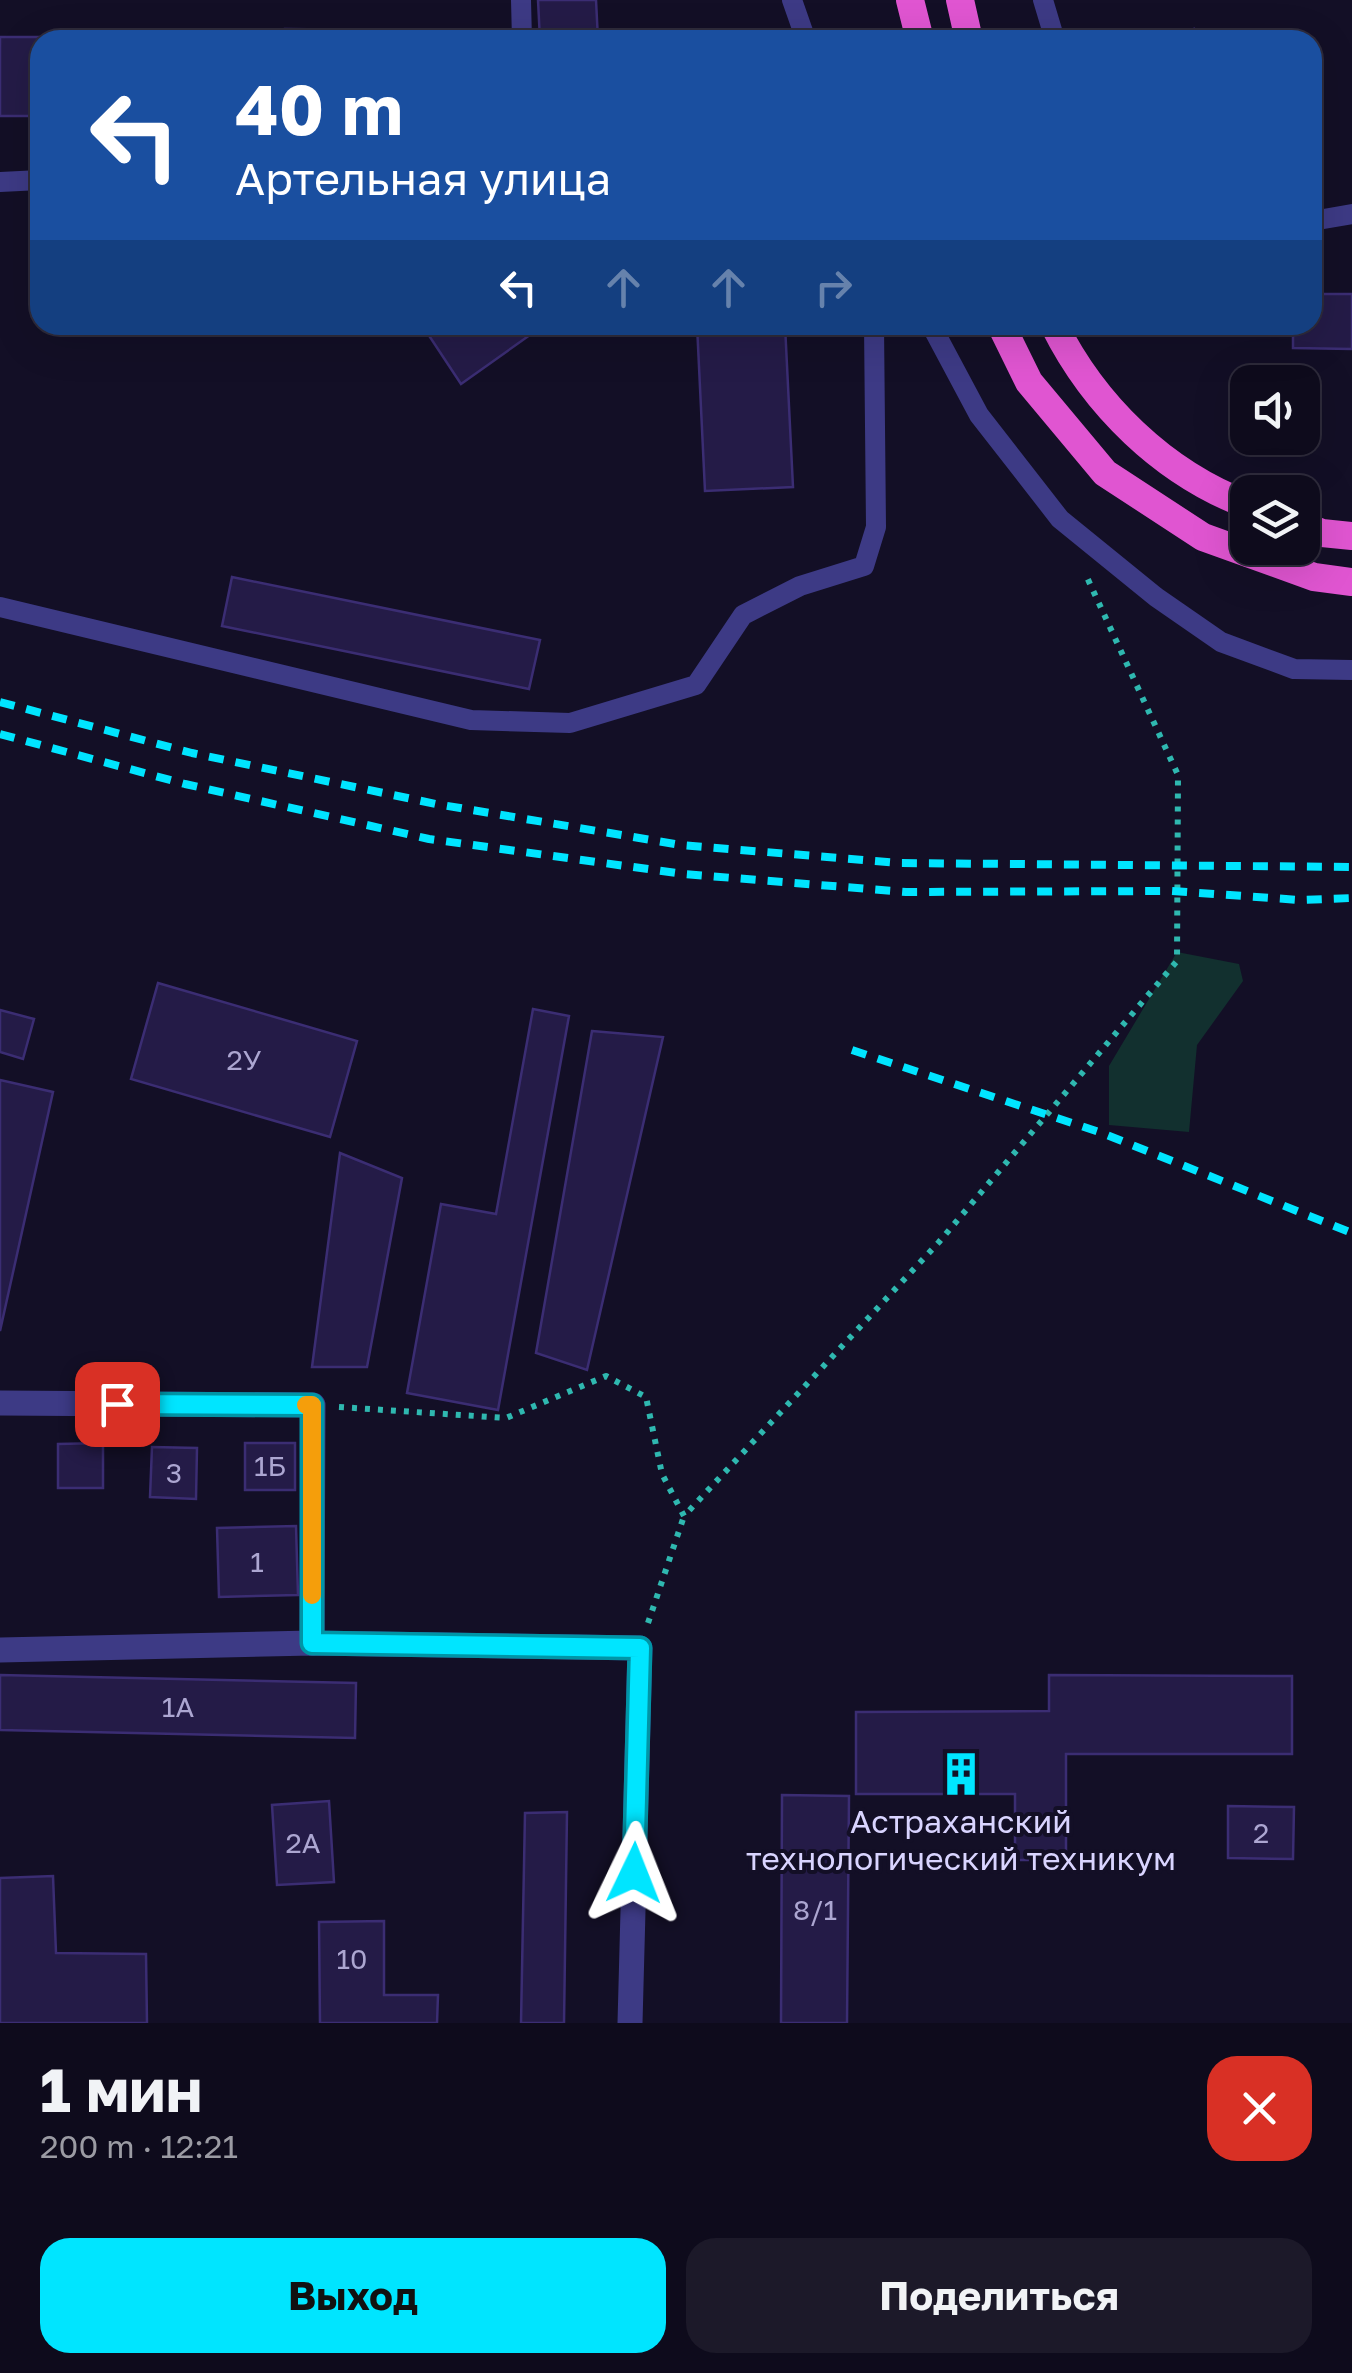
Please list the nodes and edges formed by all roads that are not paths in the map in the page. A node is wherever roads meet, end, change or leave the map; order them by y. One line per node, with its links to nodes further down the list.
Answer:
1 (521, 0): 6 (lane)
2 (792, 0): 7 (lane)
3 (910, 0): 8 (highway)
4 (960, 0): 9 (highway)
5 (1043, 0): 10 (lane)
6 (522, 30)
7 (802, 30)
8 (918, 30)
9 (967, 30)
10 (1051, 30)
11 (30, 180): 12 (lane)
12 (0, 182)
13 (1352, 214): 14 (lane)
14 (1322, 218)
15 (874, 335): 23 (lane)
16 (937, 335): 24 (lane)
17 (1006, 335): 22 (highway)
18 (1059, 335): 19 (highway)
19 (1230, 498)
20 (1320, 532): 21 (highway)
21 (1352, 536)
22 (1352, 582)
23 (0, 607)
24 (1352, 670)
25 (0, 1403): 26 (street)
26 (312, 1643): 27 (street); 28 (street)
27 (0, 1650)
28 (630, 2023)

